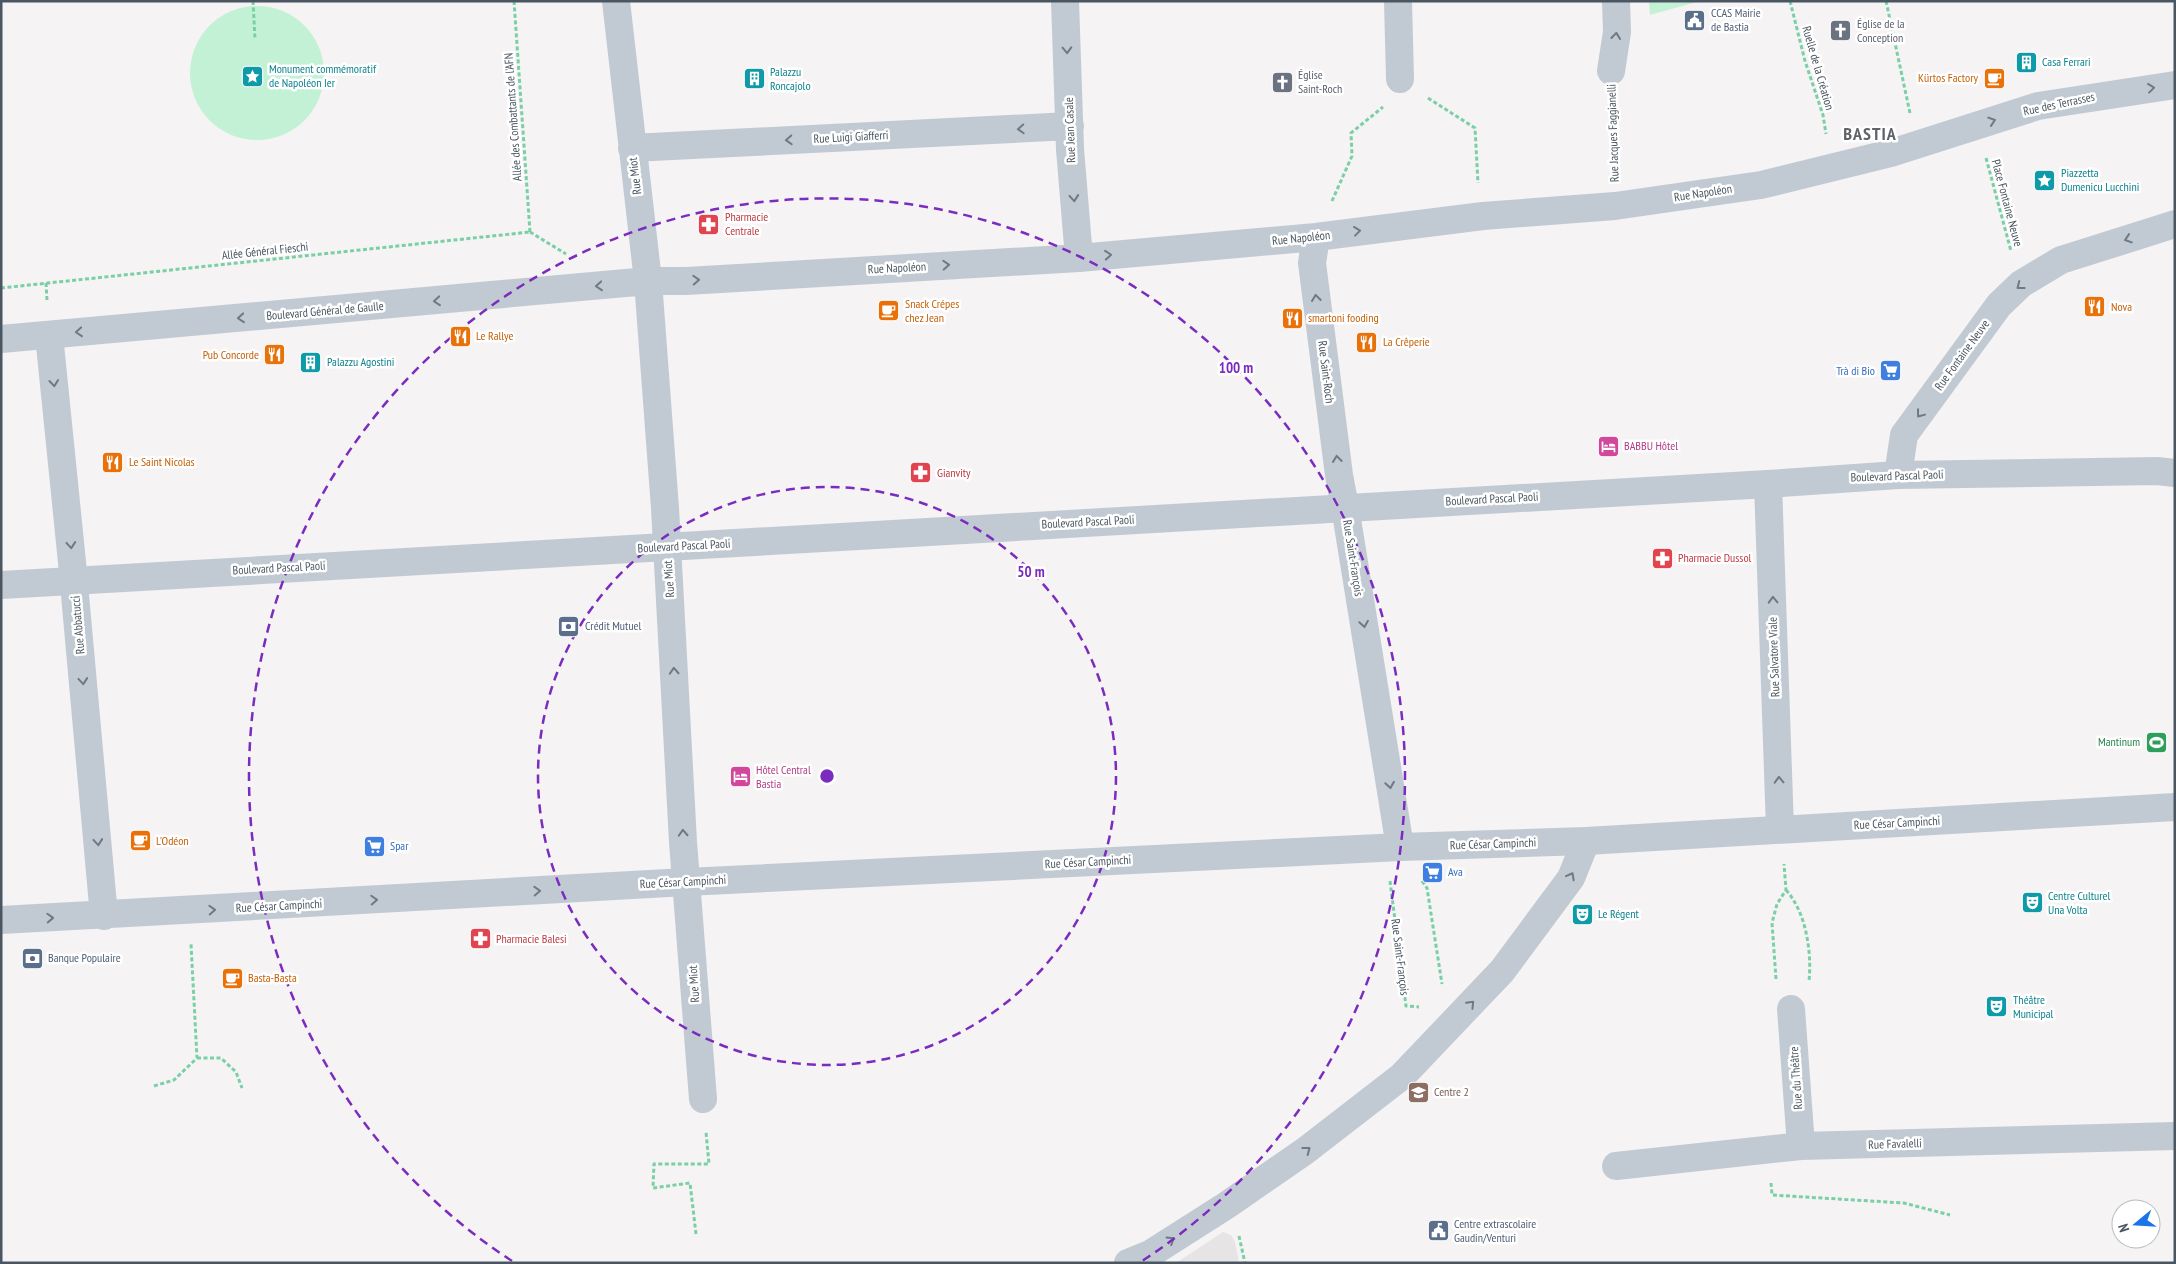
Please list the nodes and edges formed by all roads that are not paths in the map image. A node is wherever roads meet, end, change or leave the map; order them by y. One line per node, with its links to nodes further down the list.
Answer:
1 (616, 1): 10 (street, Rue Miot)
2 (1066, 1): 9 (street, Rue Jean Casale, one-way to 9)
3 (1398, 1): 6 (street)
4 (1616, 1): 5 (street, Rue Jacques Faggianelli, one-way to 4)
5 (1611, 71)
6 (1400, 79)
7 (2175, 85): 8 (street, Rue des Terrasses, one-way to 7)
8 (1946, 136): 12 (street, Rue Napoléon, one-way to 8)
9 (1070, 138): 10 (street, Rue Luigi Giafferri, one-way to 10); 13 (street, Rue Jean Casale, one-way to 13)
10 (632, 148): 14 (street, Rue Miot)
11 (2175, 224): 18 (street, Rue Fontaine Neuve, one-way to 18)
12 (1316, 236): 13 (street, Rue Napoléon, one-way to 12); 20 (street, Rue Saint-Roch, one-way to 12)
13 (1079, 258): 14 (street, Rue Napoléon, one-way to 13)
14 (648, 281): 15 (street, Boulevard Général de Gaulle, one-way to 15); 21 (street, Rue Miot)
15 (49, 335): 16 (street, Boulevard Général de Gaulle); 22 (street, Rue Abbatucci, one-way to 22)
16 (1, 339)
17 (2175, 473): 18 (street, Boulevard Pascal Paoli)
18 (1898, 475): 19 (street, Boulevard Pascal Paoli)
19 (1768, 484): 20 (street, Boulevard Pascal Paoli); 25 (street, Rue Salvatore Viale, one-way to 19)
20 (1345, 507): 21 (street, Boulevard Pascal Paoli); 27 (street, Rue Saint-François, one-way to 27)
21 (666, 547): 22 (street, Boulevard Pascal Paoli); 28 (street, Rue Miot, one-way to 21)
22 (74, 580): 23 (street, Boulevard Pascal Paoli); 29 (street, Rue Abbatucci, one-way to 29)
23 (1, 585)
24 (2175, 807): 25 (street, Rue César Campinchi)
25 (1780, 829): 26 (street, Rue César Campinchi)
26 (1586, 842): 27 (street, Rue César Campinchi); 36 (street, one-way to 26)
27 (1400, 847): 28 (street, Rue César Campinchi)
28 (686, 882): 29 (street, Rue César Campinchi, one-way to 28); 32 (street, Rue Miot)
29 (104, 916): 30 (street, Rue César Campinchi, one-way to 29)
30 (1, 920)
31 (1791, 1010): 34 (street, Rue du Théâtre)
32 (703, 1099)
33 (2175, 1136): 34 (street, Rue Favalelli)
34 (1801, 1146): 35 (street, Rue Favalelli)
35 (1616, 1166)
36 (1128, 1263)

